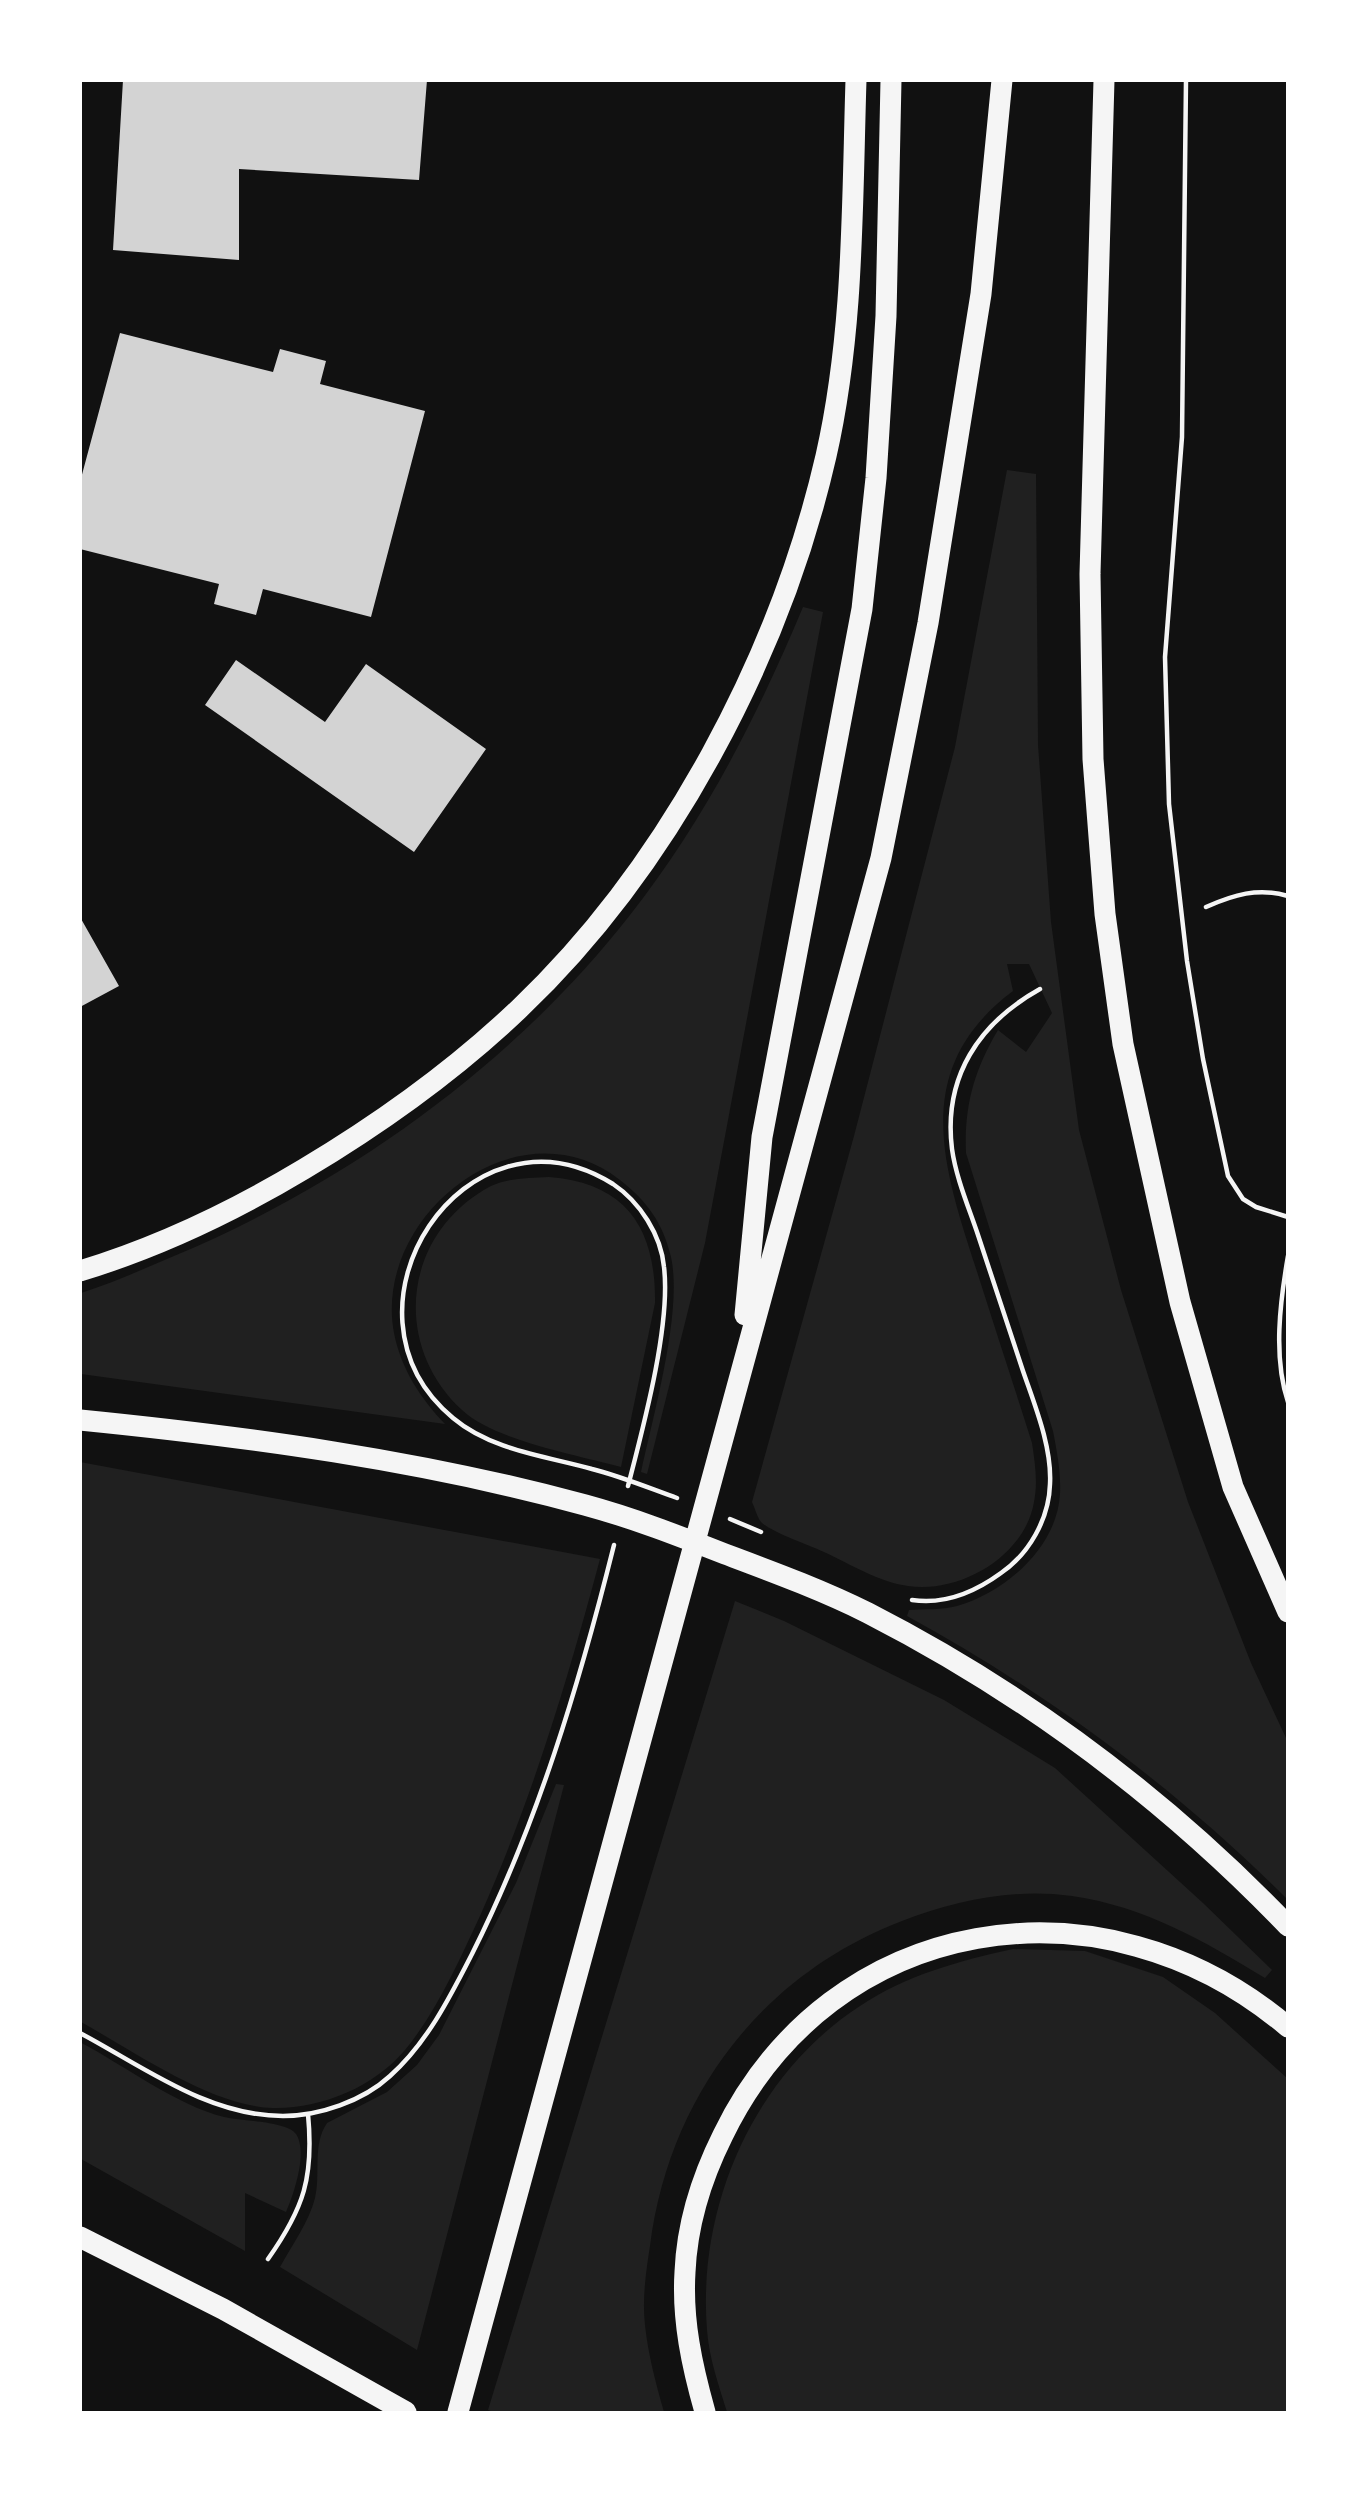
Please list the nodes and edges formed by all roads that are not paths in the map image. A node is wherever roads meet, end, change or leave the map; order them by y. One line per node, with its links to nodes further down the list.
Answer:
1 (856, 80): 5 (highway)
2 (891, 80): 6 (highway)
3 (1002, 80): 6 (highway)
4 (1104, 80): 8 (highway)
5 (80, 1271)
6 (738, 1377): 13 (highway)
7 (80, 1420): 9 (highway)
8 (1287, 1612)
9 (1287, 1926)
10 (1287, 2027): 14 (highway)
11 (80, 2237): 12 (highway)
12 (406, 2413)
13 (458, 2413)
14 (705, 2413)

